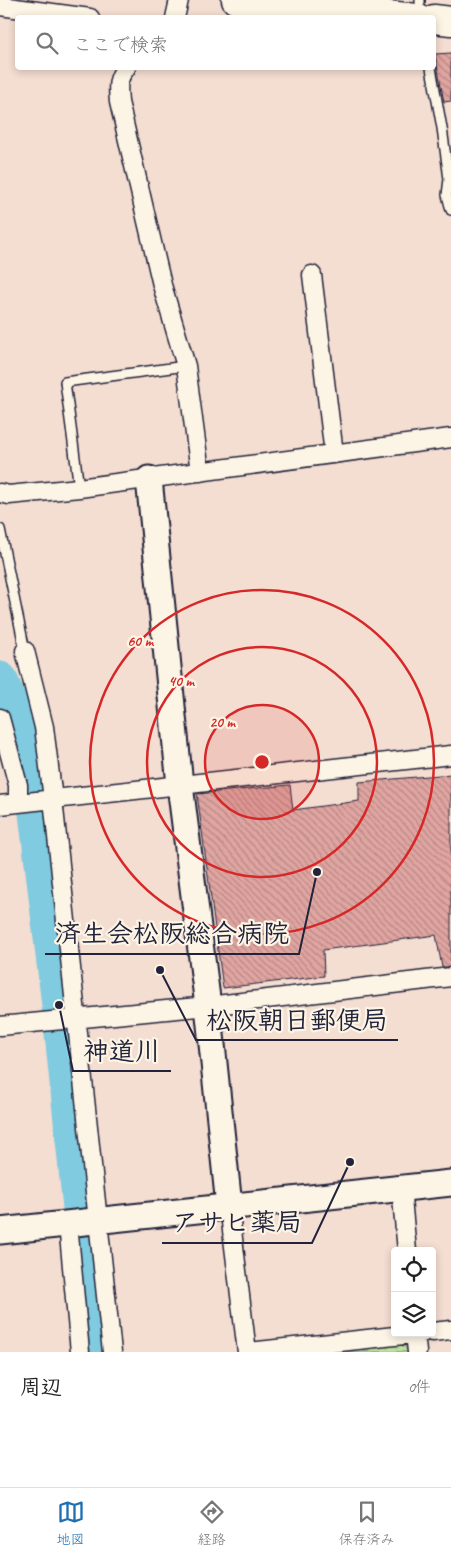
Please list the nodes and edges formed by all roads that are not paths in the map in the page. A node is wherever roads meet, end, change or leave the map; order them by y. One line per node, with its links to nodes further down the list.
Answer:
1 (179, 0): 6 (street)
2 (236, 0): 4 (main road)
3 (0, 6): 5 (street)
4 (423, 10): 8 (main road)
5 (68, 15)
6 (176, 15)
7 (436, 15): 9 (main road)
8 (436, 15)
9 (451, 21)
10 (124, 70): 14 (street)
11 (431, 70): 12 (lane)
12 (451, 210)
13 (312, 275): 16 (street)
14 (186, 366): 17 (street); 19 (lane)
15 (451, 438): 16 (street)
16 (334, 454): 17 (street)
17 (200, 472): 18 (street)
18 (149, 479): 19 (street); 25 (street)
19 (79, 488): 20 (street)
20 (0, 493)
21 (0, 529): 22 (lane)
22 (25, 651): 26 (street)
23 (0, 718): 27 (street)
24 (451, 755): 25 (street)
25 (180, 786): 26 (street); 30 (street)
26 (49, 799): 27 (street); 31 (street)
27 (21, 802): 28 (street)
28 (0, 805)
29 (451, 977): 30 (street)
30 (208, 1006): 31 (street); 35 (street)
31 (74, 1019): 32 (street); 36 (street)
32 (0, 1026)
33 (451, 1183): 34 (street)
34 (401, 1188): 35 (street); 39 (street)
35 (229, 1206): 36 (street); 46 (street)
36 (99, 1222): 37 (street); 45 (street)
37 (68, 1224): 38 (street); 44 (street)
38 (0, 1231)
39 (407, 1247)
40 (451, 1330): 41 (street)
41 (436, 1332)
42 (391, 1336): 46 (street)
43 (420, 1337): 47 (street)
44 (80, 1352)
45 (112, 1352)
46 (248, 1352)
47 (416, 1352)

